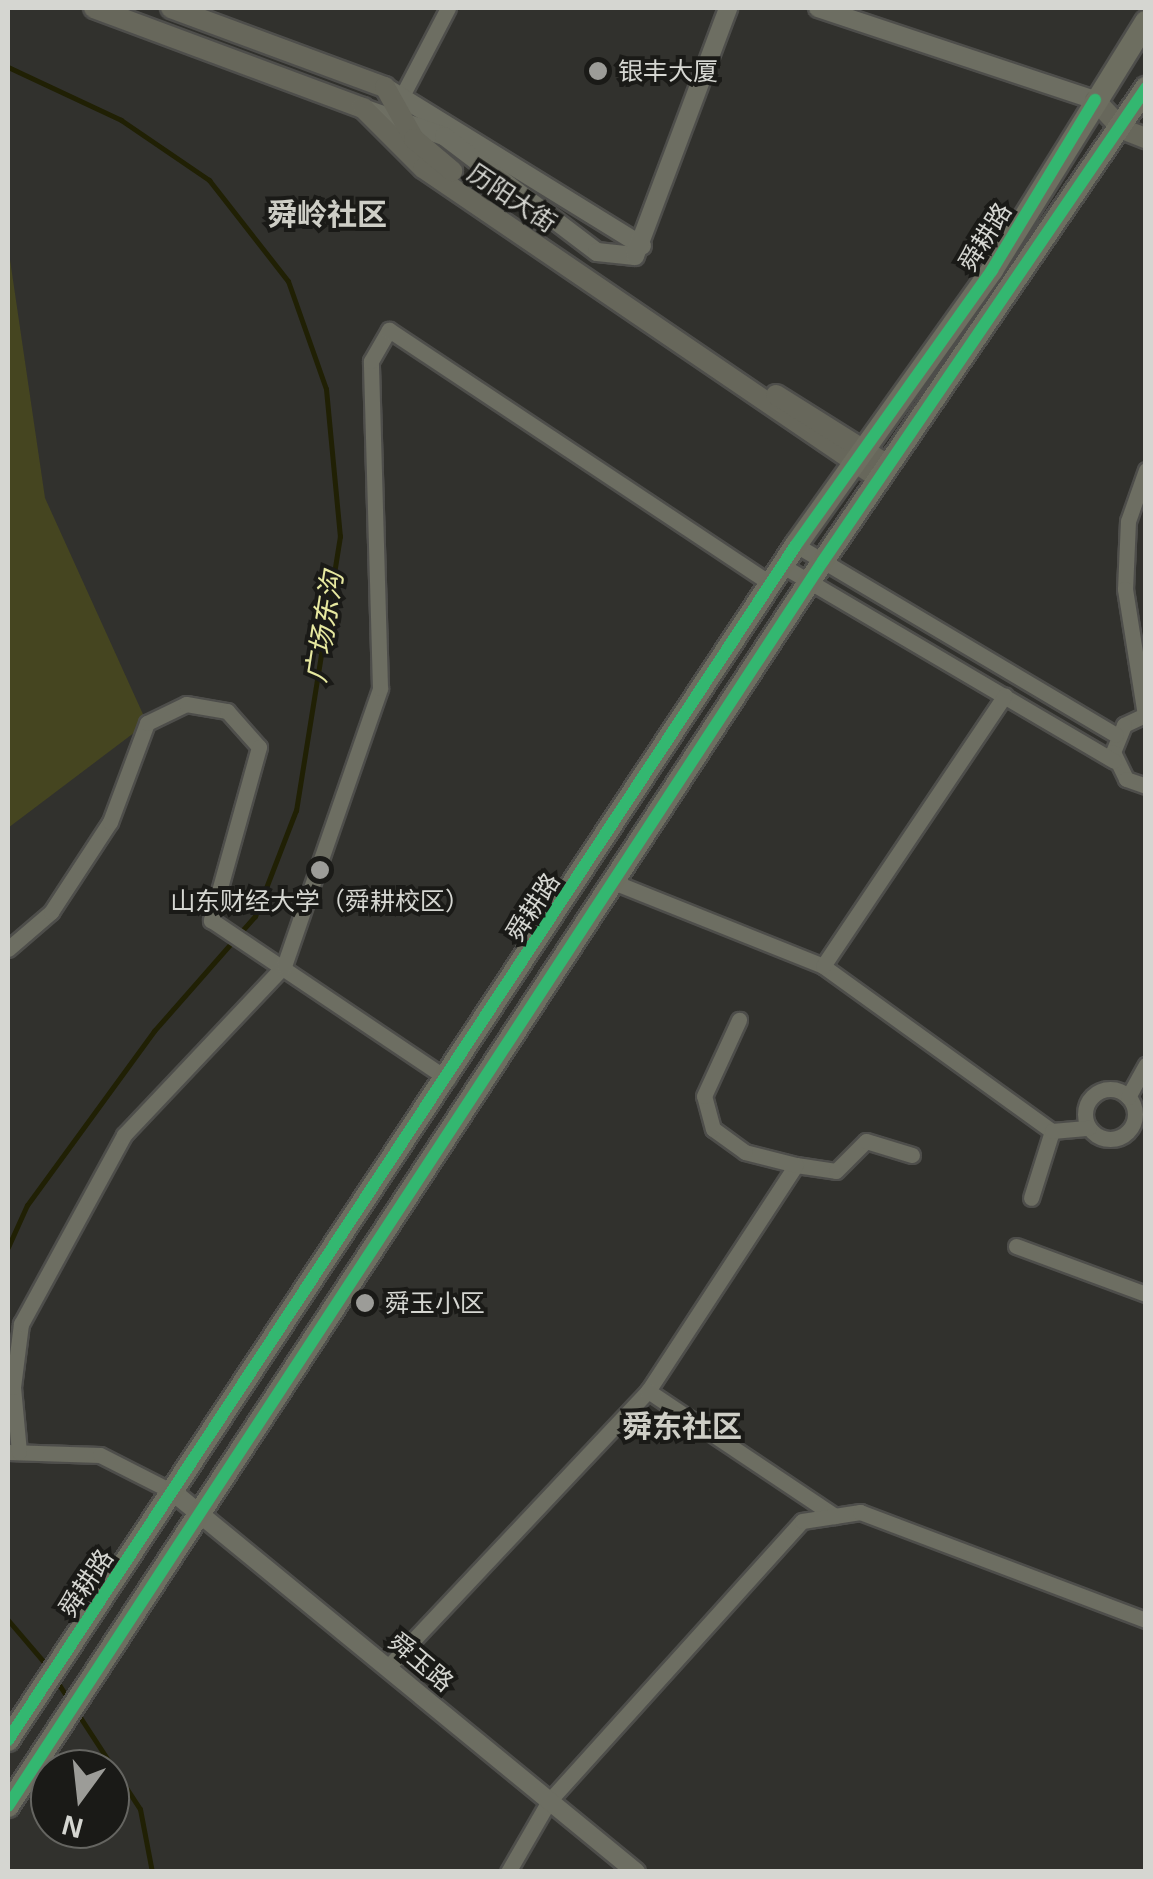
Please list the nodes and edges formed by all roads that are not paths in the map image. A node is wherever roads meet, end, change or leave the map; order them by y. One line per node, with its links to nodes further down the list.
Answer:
1 (94, 8): 10 (main road, 历阳大街)
2 (171, 8): 8 (main road)
3 (448, 8): 8 (street)
4 (728, 8): 14 (street)
5 (818, 8): 9 (street)
6 (1146, 22): 9 (main road, 舜耕路)
7 (1146, 88): 12 (main road, 舜耕路)
8 (393, 91): 11 (main road, 历阳大街); 14 (street)
9 (1095, 100): 12 (main road); 15 (main road, 舜耕路)
10 (363, 108): 11 (street); 15 (main road, 历阳大街)
11 (406, 120): 14 (street); 15 (main road, 历阳大街)
12 (1133, 120): 13 (main road); 17 (main road, 舜耕路)
13 (1146, 138)
14 (642, 246)
15 (861, 457): 17 (main road, 历阳大街); 18 (main road, 舜耕路)
16 (1146, 470): 23 (street)
17 (884, 472): 19 (main road, 舜耕路)
18 (796, 545): 19 (street); 20 (main road, 舜耕路)
19 (823, 560): 21 (main road, 舜耕路); 23 (street)
20 (777, 575): 21 (street); 28 (street); 32 (main road, 舜耕路)
21 (810, 582): 22 (street); 26 (main road, 舜耕路)
22 (1005, 696): 24 (street); 29 (street)
23 (1116, 735): 24 (street)
24 (1114, 761): 25 (street)
25 (1146, 786)
26 (616, 882): 29 (street); 44 (main road, 舜耕路)
27 (8, 949): 28 (street)
28 (284, 966): 32 (street); 42 (street)
29 (823, 966): 35 (street)
30 (739, 1020): 37 (street)
31 (1146, 1065): 33 (street)
32 (448, 1079): 43 (main road, 舜耕路)
33 (1128, 1097): 34 (street); 34 (street)
34 (1089, 1128): 35 (street)
35 (1052, 1131): 38 (street)
36 (912, 1155): 37 (street)
37 (796, 1165): 41 (street)
38 (1031, 1198)
39 (1016, 1246): 40 (street)
40 (1146, 1294)
41 (648, 1391): 45 (street); 47 (street)
42 (13, 1452): 43 (street)
43 (173, 1492): 44 (street, 舜玉路); 48 (main road, 舜耕路)
44 (203, 1514): 47 (street, 舜玉路); 50 (main road, 舜耕路)
45 (835, 1516): 46 (street); 49 (street)
46 (1146, 1620)
47 (388, 1667): 49 (street, 舜玉路)
48 (8, 1740)
49 (549, 1801): 51 (street); 52 (street, 舜玉路)
50 (8, 1806)
51 (508, 1872)
52 (636, 1872)

